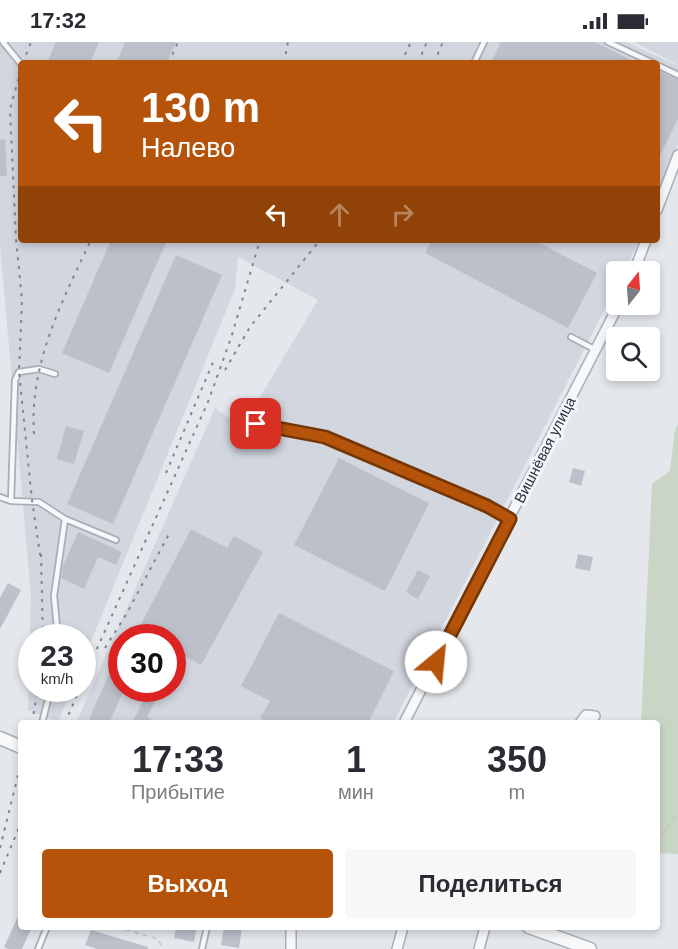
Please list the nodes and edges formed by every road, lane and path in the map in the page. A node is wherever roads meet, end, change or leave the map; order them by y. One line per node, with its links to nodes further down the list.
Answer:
1 (3, 42): 4 (lane)
2 (484, 42): 5 (lane)
3 (608, 42): 6 (lane)
4 (18, 60)
5 (475, 60)
6 (646, 60)
7 (660, 66): 8 (lane)
8 (678, 75)
9 (678, 155): 10 (street)
10 (660, 202)
11 (645, 243): 12 (street)
12 (638, 261)
13 (614, 315): 15 (street, Вишнёвая улица)
14 (571, 338): 15 (lane)
15 (596, 350): 21 (street, Вишнёвая улица)
16 (55, 374): 19 (lane)
17 (256, 424): 21 (lane)
18 (0, 497): 19 (lane)
19 (11, 501): 20 (lane)
20 (65, 519): 22 (lane); 23 (lane)
21 (510, 519): 27 (street, Вишнёвая улица)
22 (116, 540)
23 (57, 624)
24 (47, 702): 26 (lane)
25 (595, 716): 28 (street)
26 (43, 720)
27 (406, 720)
28 (582, 720)
29 (0, 738): 30 (street)
30 (18, 746)
31 (678, 813): 32 (path)
32 (660, 838)
33 (46, 930): 40 (lane)
34 (127, 930): 41 (path)
35 (206, 930): 42 (lane)
36 (291, 930): 43 (street)
37 (402, 930): 44 (street)
38 (484, 930): 45 (street)
39 (537, 930): 46 (street)
40 (38, 949)
41 (163, 949)
42 (202, 949)
43 (291, 949)
44 (397, 949)
45 (479, 949)
46 (590, 949)

